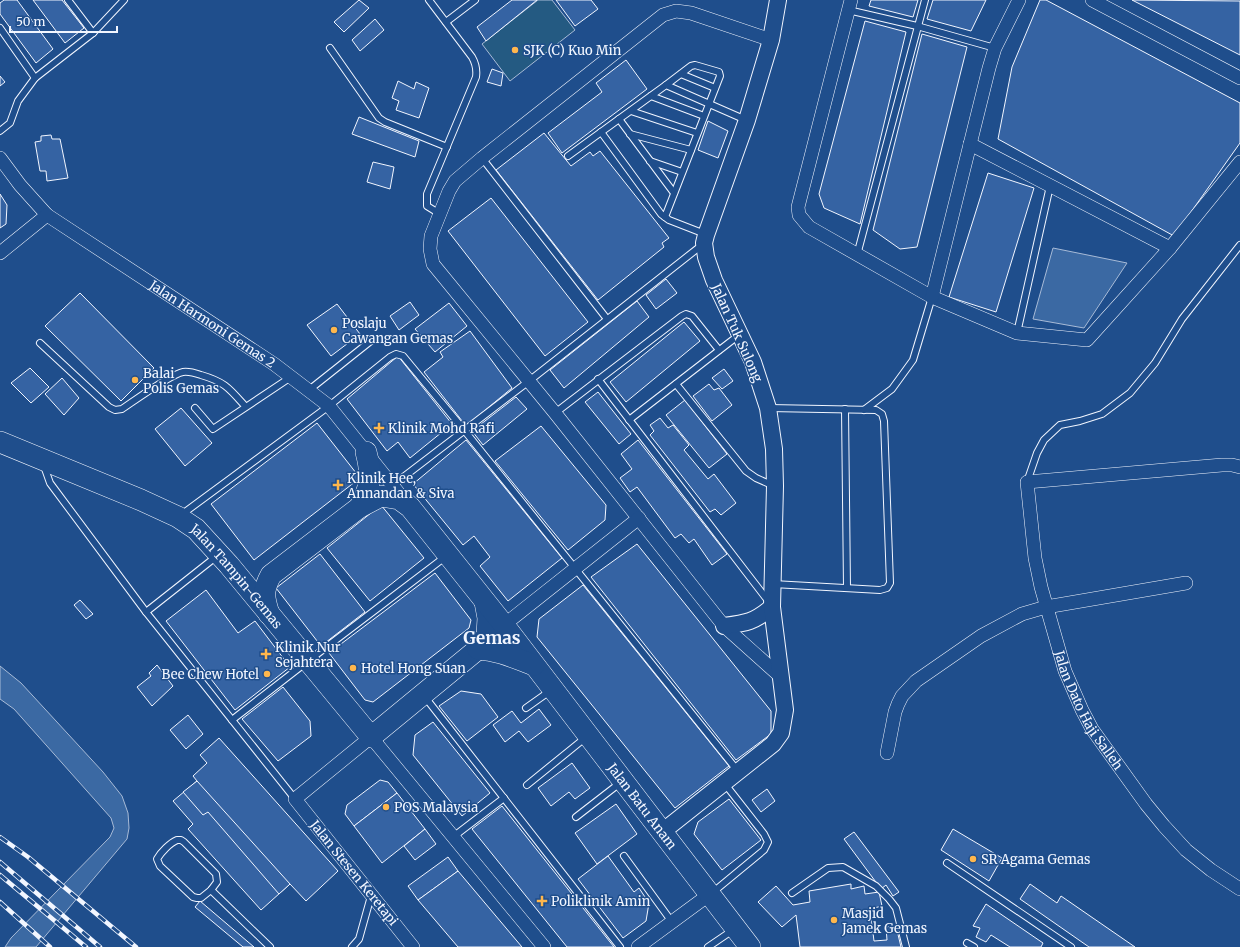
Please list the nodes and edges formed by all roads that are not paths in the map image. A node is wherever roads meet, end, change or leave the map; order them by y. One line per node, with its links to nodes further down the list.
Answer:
1 (68, 0): 13 (lane)
2 (124, 0): 13 (lane)
3 (429, 0): 10 (lane)
4 (475, 0): 10 (lane)
5 (778, 0): 14 (street)
6 (925, 0): 11 (lane)
7 (1019, 0): 16 (street)
8 (1092, 0): 19 (street)
9 (850, 5): 11 (lane); 50 (street)
10 (446, 22): 33 (lane)
11 (917, 26): 16 (lane); 50 (lane)
12 (0, 28): 18 (lane)
13 (93, 33): 18 (lane)
14 (770, 40): 27 (street); 37 (street)
15 (330, 48): 33 (lane)
16 (995, 48): 32 (street)
17 (681, 74): 20 (lane); 21 (lane); 21 (lane)
18 (36, 78): 28 (lane)
19 (1240, 78)
20 (666, 85): 22 (lane); 23 (lane)
21 (715, 88): 23 (lane)
22 (651, 96): 24 (lane); 25 (lane)
23 (709, 103): 25 (lane); 27 (lane)
24 (631, 111): 26 (lane); 30 (lane)
25 (704, 116): 30 (lane)
26 (619, 119): 29 (lane); 31 (lane)
27 (747, 120): 46 (street)
28 (0, 131)
29 (601, 132): 35 (lane); 45 (lane)
30 (697, 133): 34 (lane)
31 (630, 134): 34 (lane); 38 (lane)
32 (970, 144): 41 (street); 51 (street)
33 (446, 147): 43 (lane)
34 (691, 150): 40 (lane)
35 (568, 156)
36 (0, 158): 44 (street, Jalan Harmoni Gemas 2)
37 (482, 158): 43 (street); 52 (lane)
38 (650, 161): 40 (lane); 42 (lane)
39 (1240, 162): 48 (street)
40 (682, 172): 42 (lane)
41 (1050, 186): 48 (street); 53 (lane)
42 (674, 194): 45 (lane)
43 (440, 214): 60 (street)
44 (47, 215): 49 (street); 58 (street, Jalan Harmoni Gemas 2)
45 (665, 218): 46 (lane)
46 (705, 239): 52 (lane); 54 (street, Jalan Tuk Sulong)
47 (1240, 245): 76 (lane)
48 (1170, 248): 53 (street)
49 (0, 253)
50 (857, 255): 51 (street)
51 (932, 297): 53 (street); 68 (lane)
52 (607, 319): 60 (lane)
53 (1017, 333)
54 (740, 334): 57 (lane); 66 (street, Jalan Tuk Sulong)
55 (372, 340): 62 (lane)
56 (40, 343): 63 (lane)
57 (719, 350): 59 (lane); 61 (lane)
58 (291, 377): 62 (street, Jalan Harmoni Gemas 2); 63 (lane)
59 (598, 379): 69 (lane); 70 (lane)
60 (528, 381): 69 (street); 71 (lane)
61 (676, 384): 70 (lane); 78 (lane)
62 (309, 390): 64 (street, Jalan Harmoni Gemas 2)
63 (245, 406): 65 (lane)
64 (329, 406): 71 (lane); 73 (street, Jalan Harmoni Gemas 2); 81 (lane)
65 (195, 408)
66 (768, 408): 67 (lane); 78 (street, Jalan Tuk Sulong)
67 (845, 409): 68 (lane); 89 (lane)
68 (864, 410): 89 (lane)
69 (555, 413): 82 (street)
70 (629, 420): 92 (lane)
71 (464, 430): 77 (lane); 85 (lane)
72 (0, 442): 74 (highway, Jalan Tampin-Gemas)
73 (366, 452): 77 (street, Jalan Harmoni Gemas 2); 79 (highway)
74 (41, 459): 81 (highway, Jalan Tampin-Gemas); 93 (lane)
75 (1240, 467): 76 (street)
76 (1027, 482): 91 (street, Jalan Dato Haji Salleh)
77 (392, 485): 80 (street, Jalan Harmoni Gemas 2)
78 (775, 486): 88 (street, Jalan Tuk Sulong)
79 (360, 507): 80 (highway); 86 (highway)
80 (410, 507): 83 (highway)
81 (178, 517): 84 (highway, Jalan Tampin-Gemas)
82 (639, 518): 85 (street); 96 (street)
83 (448, 554): 90 (highway); 98 (lane)
84 (224, 560): 86 (highway); 93 (lane); 94 (highway, Jalan Tampin-Gemas)
85 (576, 568): 95 (street); 108 (lane)
86 (272, 575): 94 (highway)
87 (1186, 583): 91 (street)
88 (773, 584): 89 (lane); 92 (street, Jalan Tuk Sulong)
89 (847, 588)
90 (485, 602): 95 (highway); 97 (highway)
91 (1046, 606): 107 (street); 119 (street, Jalan Dato Haji Salleh)
92 (772, 607): 96 (street); 100 (street, Jalan Tuk Sulong)
93 (146, 612): 104 (lane)
94 (270, 614): 98 (highway, Jalan Tampin-Gemas)
95 (504, 625): 99 (highway)
96 (724, 626): 100 (street)
97 (478, 649): 99 (highway); 102 (highway)
98 (308, 661): 104 (lane); 106 (highway, Jalan Tampin-Gemas)
99 (534, 665): 101 (highway, Jalan Batu Anam)
100 (781, 677): 108 (street, Jalan Tuk Sulong)
101 (552, 689): 103 (lane); 105 (highway, Jalan Batu Anam)
102 (423, 694): 106 (highway); 112 (lane)
103 (526, 708)
104 (232, 720): 113 (lane)
105 (588, 736): 109 (highway, Jalan Batu Anam); 111 (lane)
106 (371, 737): 113 (street); 116 (street)
107 (888, 752)
108 (738, 772): 110 (street, Jalan Tuk Sulong)
109 (623, 781): 114 (lane); 115 (highway, Jalan Batu Anam)
110 (724, 783): 115 (street, Jalan Tuk Sulong); 123 (lane)
111 (527, 785)
112 (504, 798): 116 (lane); 131 (lane)
113 (295, 799): 122 (street, Jalan Stesen Keretapi)
114 (576, 818)
115 (662, 832): 123 (highway, Jalan Batu Anam)
116 (453, 837): 130 (street)
117 (624, 856): 124 (lane)
118 (947, 862): 137 (lane)
119 (1240, 889)
120 (211, 890): 120 (lane); 127 (lane)
121 (792, 893): 135 (lane)
122 (372, 894): 128 (lane); 129 (street, Jalan Stesen Keretapi)
123 (710, 894): 124 (street); 125 (highway, Jalan Batu Anam)
124 (672, 922): 132 (street)
125 (736, 928): 133 (lane); 134 (highway, Jalan Batu Anam)
126 (967, 943): 136 (lane)
127 (270, 947)
128 (352, 947)
129 (414, 947)
130 (544, 947)
131 (620, 947)
132 (638, 947)
133 (708, 947)
134 (750, 947)
135 (906, 947)
136 (974, 947)
137 (1071, 947)

